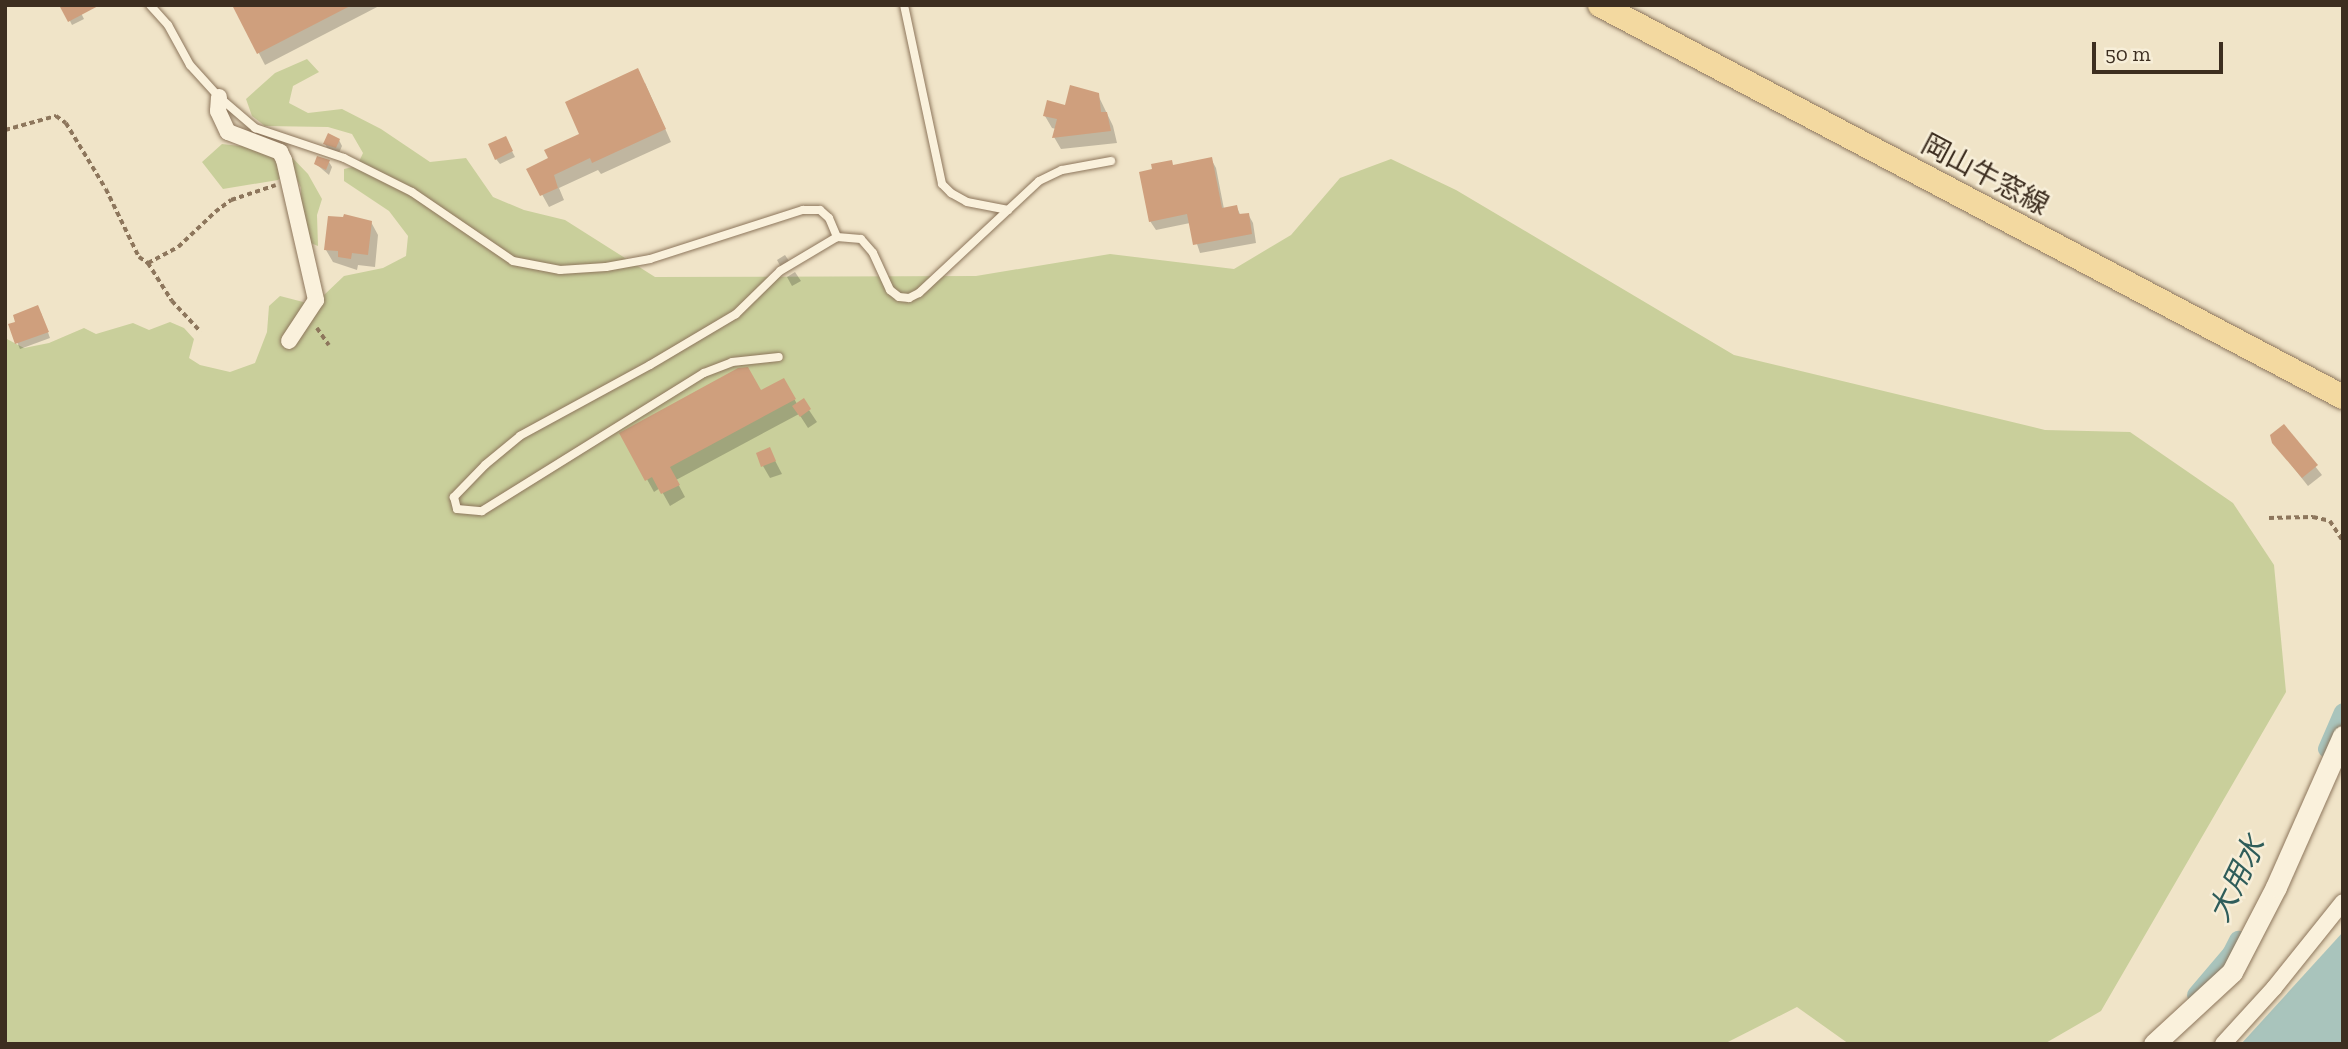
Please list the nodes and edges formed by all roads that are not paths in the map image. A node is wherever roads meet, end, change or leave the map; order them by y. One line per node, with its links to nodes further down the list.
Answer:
1 (150, 5): 4 (lane)
2 (904, 5): 6 (lane)
3 (1600, 5): 10 (main road, 岡山牛窓線)
4 (219, 97): 7 (lane); 8 (street)
5 (1111, 161): 6 (lane)
6 (1008, 210): 7 (lane)
7 (837, 237): 9 (lane)
8 (289, 341)
9 (779, 357)
10 (2343, 397)
11 (2343, 736): 13 (main road)
12 (2343, 902): 14 (street)
13 (2154, 1044)
14 (2223, 1044)

